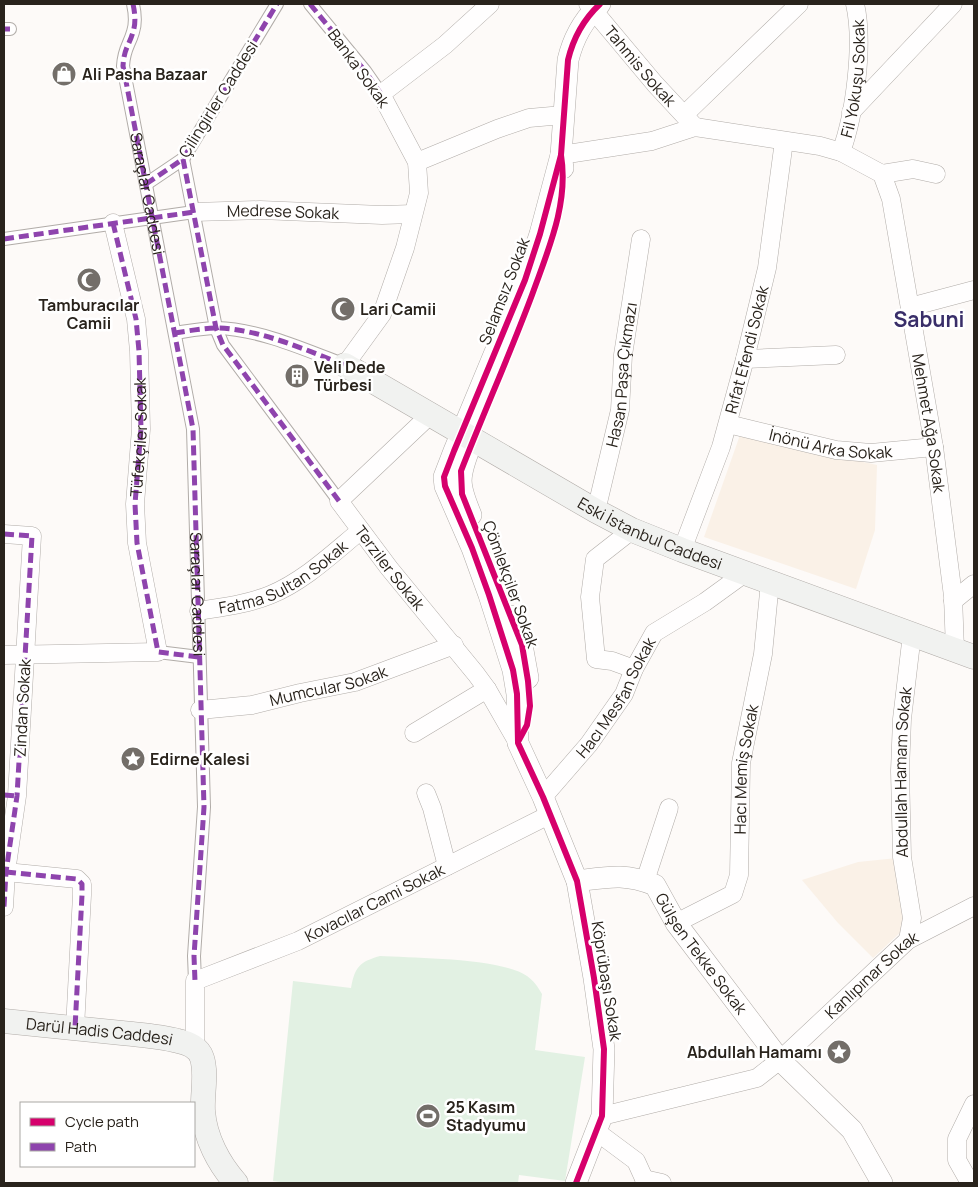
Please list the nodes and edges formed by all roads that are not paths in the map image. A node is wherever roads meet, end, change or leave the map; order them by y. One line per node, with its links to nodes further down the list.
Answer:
1 (133, 4): 20 (street, Saraçlar Caddesi)
2 (277, 4): 16 (street, Çilingirler Caddesi)
3 (310, 4): 9 (street, Banka Sokak)
4 (490, 4): 9 (street)
5 (799, 4): 12 (street)
6 (855, 4): 10 (street, Fil Yokuşu Sokak)
7 (953, 4): 10 (street)
8 (593, 6): 11 (street, Selamsız Sokak); 12 (street, Tahmis Sokak)
9 (381, 94): 17 (street, Banka Sokak)
10 (852, 112): 14 (street, Fil Yokuşu Sokak)
11 (563, 115): 15 (street, Selamsız Sokak); 17 (street)
12 (690, 121): 13 (street); 15 (street)
13 (784, 141): 14 (street); 32 (street, Rıfat Efendi Sokak)
14 (841, 152): 18 (street)
15 (561, 155): 36 (street, Selamsız Sokak)
16 (183, 159): 20 (street, Çilingirler Caddesi); 21 (street, Terziler Sokak)
17 (417, 162): 22 (street)
18 (882, 174): 19 (street); 28 (street, Mehmet Ağa Sokak)
19 (936, 174)
20 (146, 184): 23 (street, Saraçlar Caddesi)
21 (194, 212): 22 (street, Medrese Sokak); 23 (street, Medrese Sokak); 29 (street, Terziler Sokak)
22 (413, 214): 33 (street)
23 (152, 217): 24 (street, Medrese Sokak); 30 (street, Saraçlar Caddesi)
24 (113, 223): 25 (street, Medrese Sokak); 51 (street, Tüfekçiler Sokak)
25 (4, 239)
26 (641, 239): 39 (street, Hasan Paşa Çıkmazı)
27 (974, 290): 28 (street)
28 (910, 307): 37 (street, Mehmet Ağa Sokak)
29 (216, 328): 30 (street); 33 (street); 38 (street, Terziler Sokak)
30 (175, 333): 48 (street, Saraçlar Caddesi)
31 (836, 355): 32 (street)
32 (745, 359): 35 (street, Rıfat Efendi Sokak)
33 (345, 366): 34 (main road, Eski İstanbul Caddesi)
34 (430, 415): 36 (main road, Eski İstanbul Caddesi); 38 (street)
35 (728, 424): 37 (street, İnönü Arka Sokak); 43 (street, Rıfat Efendi Sokak)
36 (468, 436): 39 (main road, Eski İstanbul Caddesi); 60 (street, Çömlekçiler Sokak)
37 (934, 447): 47 (street, Mehmet Ağa Sokak)
38 (339, 500): 41 (street, Terziler Sokak)
39 (596, 511): 40 (main road, Eski İstanbul Caddesi)
40 (632, 530): 43 (main road, Eski İstanbul Caddesi); 56 (street)
41 (360, 531): 48 (street, Fatma Sultan Sokak); 50 (street, Terziler Sokak)
42 (4, 534): 54 (street, Zindan Sokak)
43 (682, 550): 44 (main road, Eski İstanbul Caddesi)
44 (745, 573): 45 (main road, Eski İstanbul Caddesi); 56 (street, Hacı Mesfan Sokak)
45 (770, 582): 49 (main road, Eski İstanbul Caddesi); 71 (street, Hacı Memiş Sokak)
46 (974, 584): 47 (street)
47 (953, 601): 52 (street, Mehmet Ağa Sokak)
48 (199, 611): 55 (street, Saraçlar Caddesi)
49 (912, 634): 52 (main road, Eski İstanbul Caddesi); 72 (street, Abdullah Hamam Sokak)
50 (454, 645): 57 (street, Terziler Sokak); 58 (street, Mumcular Sokak)
51 (158, 652): 54 (street); 55 (street)
52 (965, 654)
53 (4, 655): 54 (street)
54 (25, 656): 62 (street, Zindan Sokak)
55 (199, 657): 58 (street, Saraçlar Caddesi)
56 (634, 669): 63 (street, Hacı Mesfan Sokak)
57 (487, 689): 59 (street); 60 (street, Terziler Sokak)
58 (200, 710): 73 (street, Saraçlar Caddesi)
59 (414, 733)
60 (518, 743): 63 (street, Terziler Sokak)
61 (426, 793): 65 (street)
62 (10, 795): 66 (street, Zindan Sokak)
63 (547, 806): 65 (street, Kovacılar Cami Sokak); 67 (street, Köprübaşı Sokak)
64 (669, 808): 68 (street)
65 (447, 866): 73 (street, Kovacılar Cami Sokak)
66 (6, 872): 70 (street, Zindan Sokak); 75 (street)
67 (577, 881): 68 (street, Gülşen Tekke Sokak); 79 (street, Köprübaşı Sokak)
68 (645, 881): 71 (street, Gülşen Tekke Sokak)
69 (974, 906): 72 (street, Kanlıpınar Sokak)
70 (4, 907)
71 (676, 923): 77 (street, Gülşen Tekke Sokak)
72 (908, 940): 77 (street, Kanlıpınar Sokak)
73 (194, 981): 76 (street, Saraçlar Caddesi)
74 (4, 1021): 75 (main road, Darül Hadis Caddesi)
75 (75, 1028): 76 (main road, Darül Hadis Caddesi)
76 (195, 1047): 81 (main road, Saraçlar Caddesi)
77 (780, 1060): 79 (street, Kanlıpınar Sokak); 84 (street, Gülşen Tekke Sokak)
78 (974, 1104): 85 (street)
79 (600, 1124): 80 (street); 82 (street, Köprübaşı Sokak)
80 (645, 1181): 83 (street)
81 (236, 1183)
82 (576, 1183)
83 (662, 1183)
84 (882, 1183)
85 (970, 1183)

